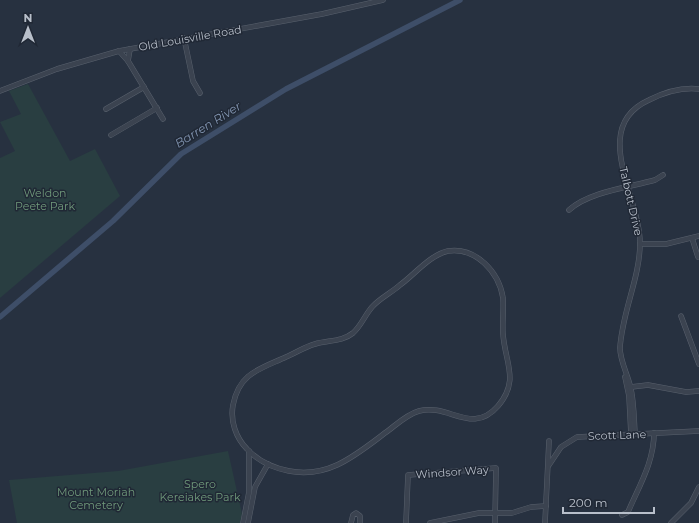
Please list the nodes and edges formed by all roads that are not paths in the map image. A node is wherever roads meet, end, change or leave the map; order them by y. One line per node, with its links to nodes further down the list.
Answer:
1 (383, 0): 2 (street, Old Louisville Road)
2 (184, 38): 3 (street, Old Louisville Road); 9 (street)
3 (130, 49): 4 (street, Old Louisville Road); 5 (street)
4 (119, 51): 5 (street); 8 (street, Old Louisville Road)
5 (128, 61): 6 (street)
6 (144, 87): 10 (street); 11 (street)
7 (699, 89): 15 (street, Talbott Drive)
8 (0, 91)
9 (200, 93)
10 (157, 108): 12 (street); 13 (street)
11 (106, 109)
12 (163, 119)
13 (111, 136)
14 (663, 175): 15 (street)
15 (628, 187): 16 (street); 19 (street, Talbott Drive)
16 (569, 210)
17 (699, 236): 18 (street)
18 (692, 238): 19 (street); 20 (street)
19 (640, 244): 22 (street, Talbott Drive)
20 (698, 257)
21 (681, 316): 23 (street)
22 (621, 358): 24 (street, Talbott Drive); 28 (street)
23 (699, 364)
24 (630, 386): 25 (street); 28 (street, Talbott Drive)
25 (699, 391)
26 (699, 431): 27 (street, Scott Lane)
27 (654, 433): 28 (street, Scott Lane); 36 (street)
28 (633, 434): 32 (street, Scott Lane)
29 (549, 441): 32 (street, Scott Lane)
30 (249, 451): 31 (street); 31 (street); 37 (street)
31 (268, 464): 38 (street)
32 (549, 465): 34 (street, Scott Lane)
33 (699, 487): 45 (street)
34 (546, 506): 35 (street); 44 (street, Scott Lane)
35 (495, 513): 41 (street, Windsor Way); 42 (street); 43 (street)
36 (622, 515)
37 (243, 523)
38 (248, 523)
39 (351, 523): 40 (street)
40 (360, 523)
41 (406, 523)
42 (430, 523)
43 (495, 523)
44 (545, 523)
45 (671, 523)

